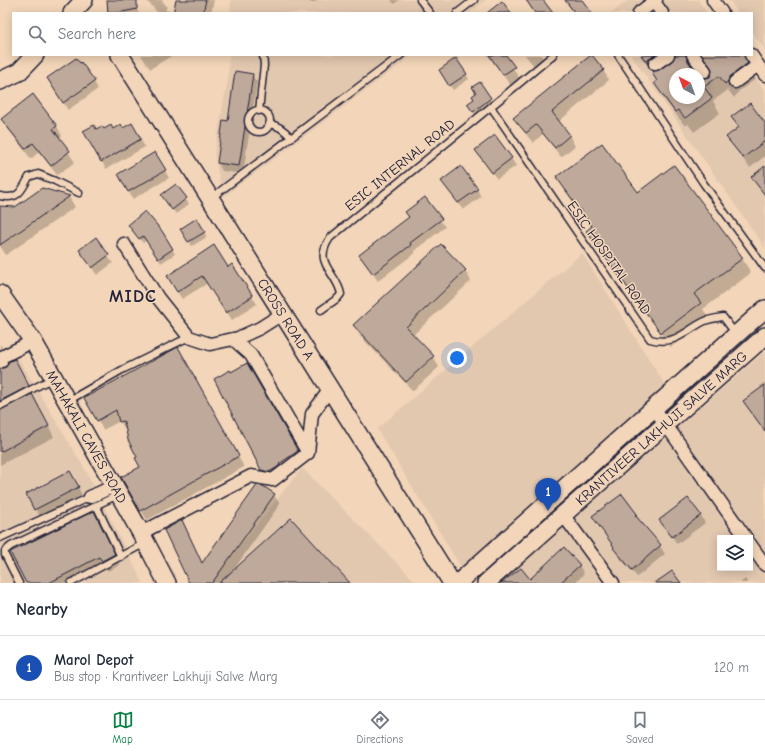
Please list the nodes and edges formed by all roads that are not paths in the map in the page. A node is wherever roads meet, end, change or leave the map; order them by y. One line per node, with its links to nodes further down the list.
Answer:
1 (420, 0): 5 (lane)
2 (474, 0): 6 (lane)
3 (712, 0): 9 (street)
4 (655, 1): 7 (street); 8 (street)
5 (429, 12)
6 (458, 12)
7 (640, 12)
8 (661, 12)
9 (721, 12)
10 (34, 56): 22 (main road)
11 (121, 56): 30 (main road, CROSS ROAD A)
12 (263, 56): 25 (lane)
13 (400, 56): 27 (lane)
14 (552, 56): 24 (lane, ESIC INTERNAL ROAD)
15 (619, 56): 32 (lane)
16 (667, 56): 19 (street)
17 (694, 56): 20 (street)
18 (754, 60): 21 (street); 23 (street)
19 (655, 64)
20 (703, 68)
21 (765, 75)
22 (0, 81)
23 (735, 82)
24 (491, 107): 34 (lane, ESIC INTERNAL ROAD); 37 (lane, ESIC HOSPITAL ROAD)
25 (259, 111): 26 (lane); 26 (lane)
26 (270, 124): 27 (lane)
27 (291, 138): 30 (lane)
28 (79, 193): 29 (lane)
29 (0, 196)
30 (210, 199): 35 (main road, CROSS ROAD A)
31 (124, 244): 39 (street)
32 (765, 268)
33 (0, 294): 41 (main road, MAHAKALI CAVES ROAD)
34 (321, 310)
35 (282, 314): 40 (street); 44 (main road, CROSS ROAD A)
36 (763, 315): 37 (main road, KRANTIVEER LAKHUJI SALVE MARG)
37 (736, 335): 47 (main road, KRANTIVEER LAKHUJI SALVE MARG)
38 (765, 336): 48 (main road, KRANTIVEER LAKHUJI SALVE MARG)
39 (189, 337): 40 (street); 45 (lane)
40 (233, 339): 49 (street)
41 (33, 341): 42 (street); 43 (main road, MAHAKALI CAVES ROAD)
42 (1, 362)
43 (53, 378): 45 (main road, MAHAKALI CAVES ROAD); 46 (lane)
44 (330, 389): 49 (street); 62 (main road, CROSS ROAD A)
45 (67, 402): 50 (main road, MAHAKALI CAVES ROAD)
46 (0, 406)
47 (654, 408): 48 (street); 63 (main road, KRANTIVEER LAKHUJI SALVE MARG)
48 (666, 424): 52 (main road, KRANTIVEER LAKHUJI SALVE MARG); 53 (street)
49 (308, 453): 55 (street)
50 (116, 490): 51 (street); 55 (main road, MAHAKALI CAVES ROAD)
51 (93, 501): 54 (lane); 57 (lane); 59 (lane)
52 (564, 516): 64 (main road, KRANTIVEER LAKHUJI SALVE MARG); 65 (street)
53 (744, 535)
54 (0, 538)
55 (144, 538): 57 (lane); 61 (main road, MAHAKALI CAVES ROAD)
56 (753, 548): 58 (street)
57 (121, 557): 60 (lane)
58 (765, 565)
59 (19, 583)
60 (71, 583)
61 (167, 583)
62 (452, 583)
63 (458, 583)
64 (486, 583)
65 (613, 583)

